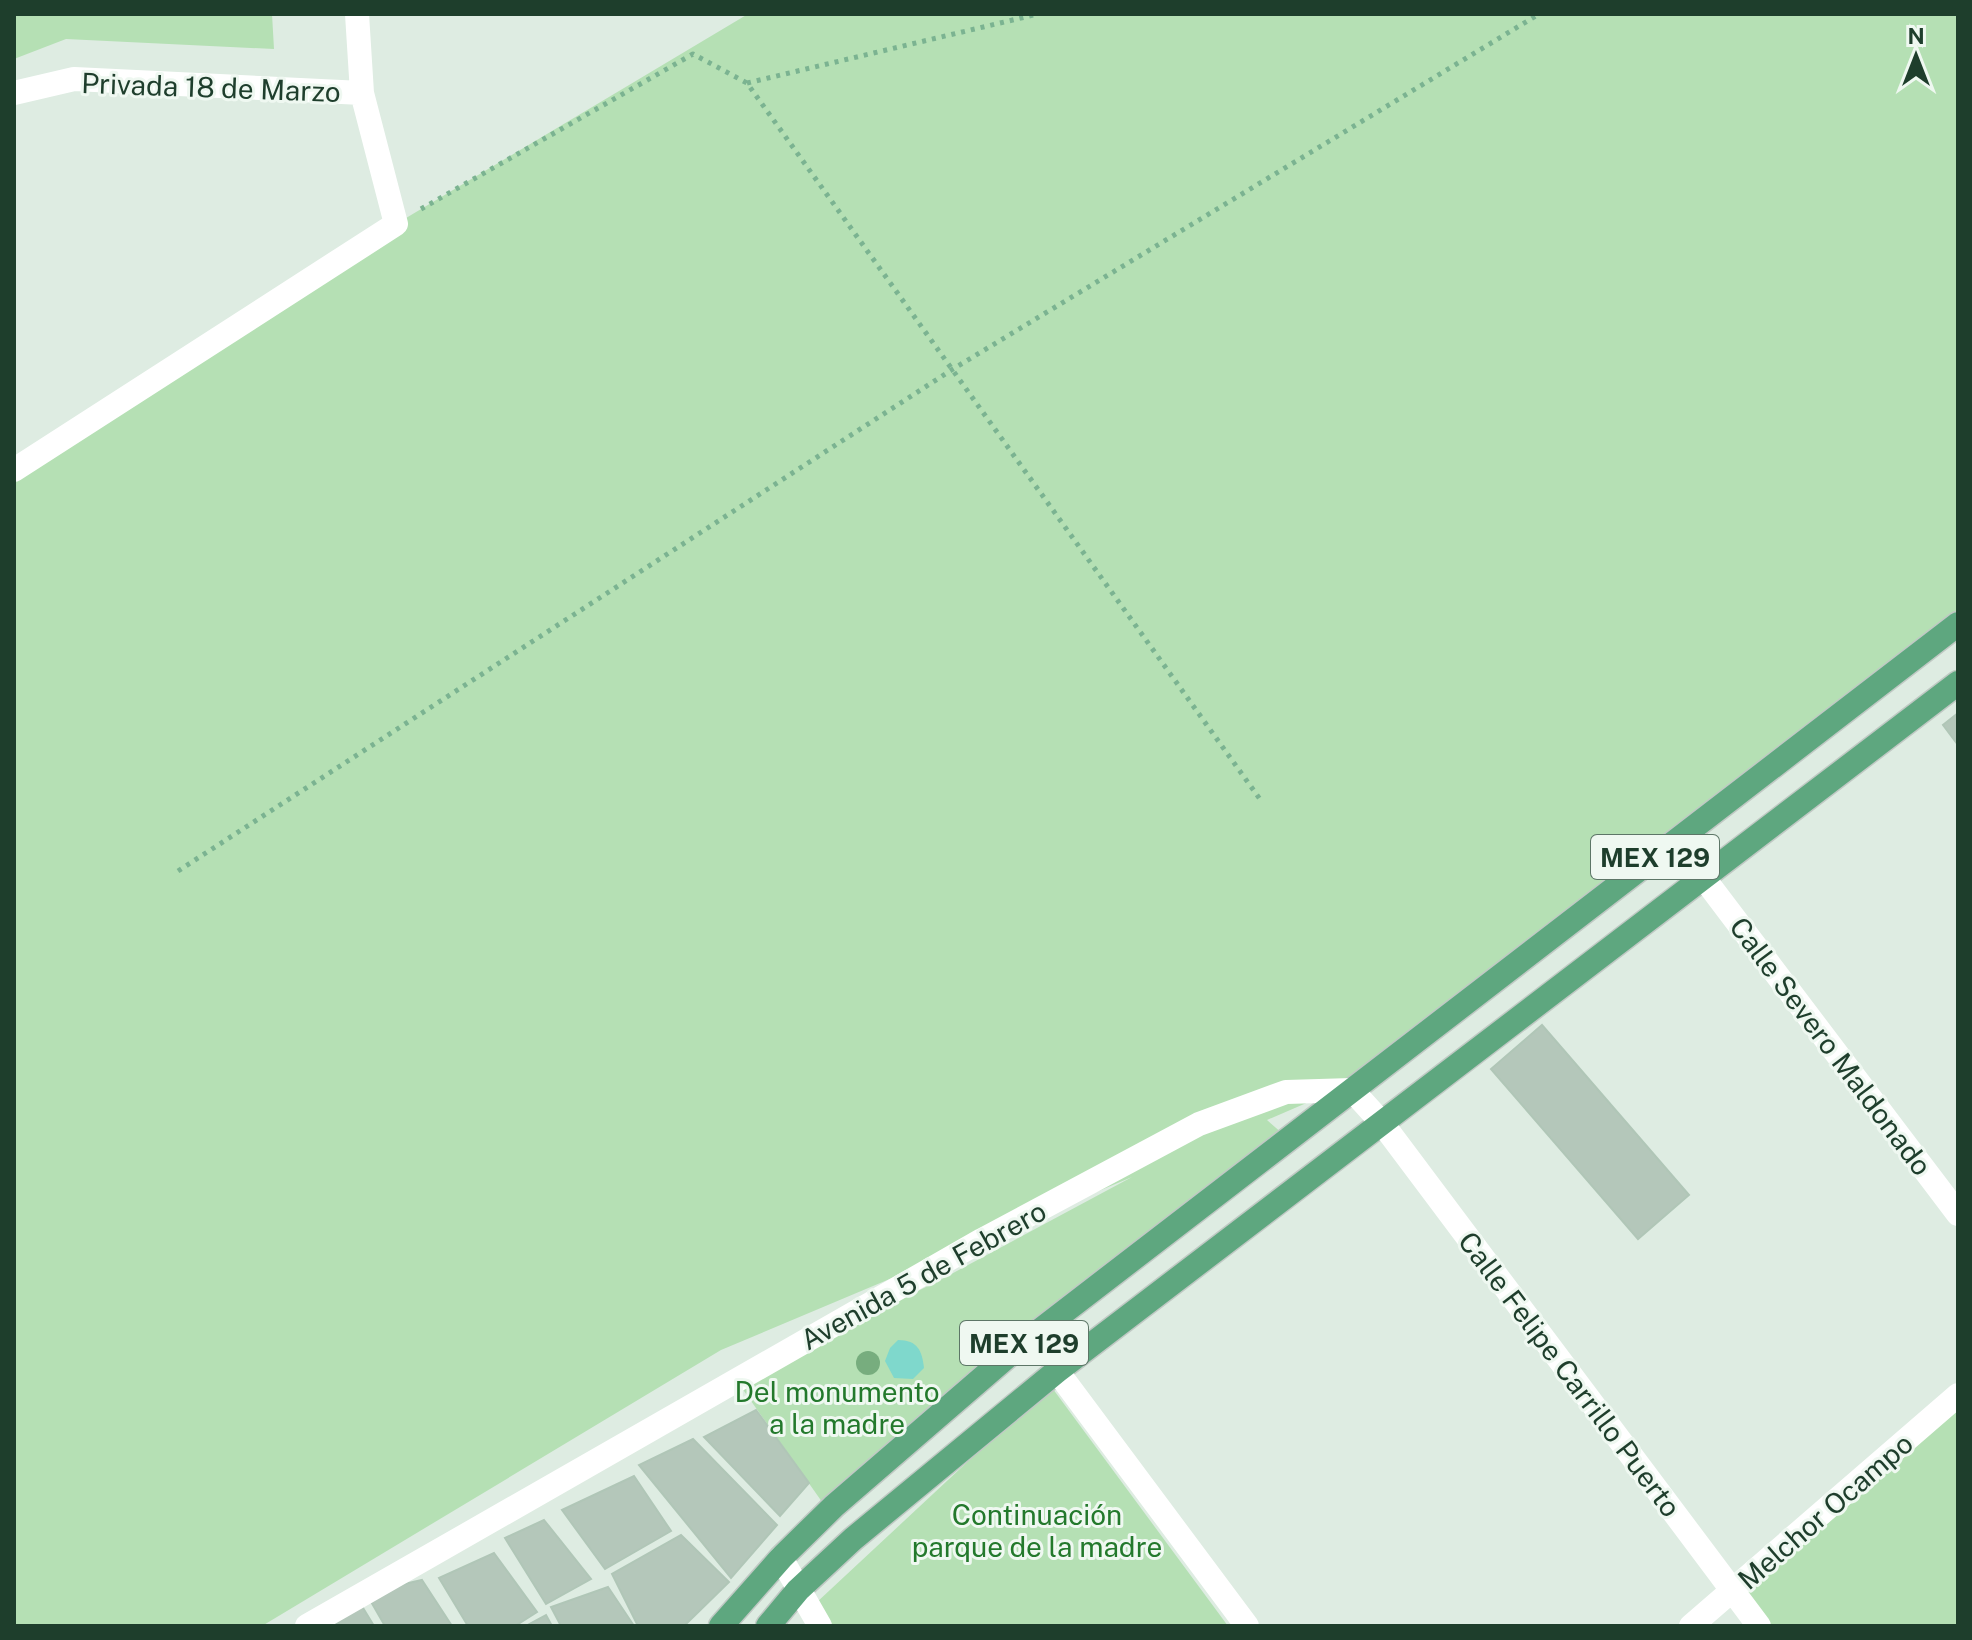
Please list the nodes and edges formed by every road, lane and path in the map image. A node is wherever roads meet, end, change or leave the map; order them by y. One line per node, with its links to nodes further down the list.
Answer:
1 (357, 14): 6 (street)
2 (1038, 14): 4 (path)
3 (1539, 14): 8 (path)
4 (747, 83): 7 (path); 8 (path)
5 (14, 93): 6 (street, Privada 18 de Marzo)
6 (362, 93): 7 (street)
7 (396, 224): 9 (street)
8 (953, 369): 12 (path); 13 (path)
9 (14, 470)
10 (1958, 624): 15 (main road, MEX 129)
11 (1958, 683): 14 (main road, MEX 129)
12 (1262, 802)
13 (178, 871)
14 (1703, 877): 16 (main road, MEX 129); 17 (street, Calle Severo Maldonado)
15 (1352, 1090): 16 (street); 20 (main road, MEX 129); 23 (street, Avenida 5 de Febrero)
16 (1382, 1123): 18 (main road, MEX 129); 22 (street, Calle Felipe Carrillo Puerto)
17 (1958, 1214)
18 (1057, 1371): 21 (main road, MEX 129); 27 (street)
19 (1958, 1395): 22 (street, Melchor Ocampo)
20 (781, 1558): 21 (street); 24 (main road, MEX 129)
21 (798, 1590): 25 (main road, MEX 129); 26 (street)
22 (1733, 1592): 28 (street, Melchor Ocampo); 29 (street, Calle Felipe Carrillo Puerto)
23 (307, 1626)
24 (721, 1626)
25 (768, 1626)
26 (820, 1626)
27 (1247, 1626)
28 (1691, 1626)
29 (1759, 1626)

